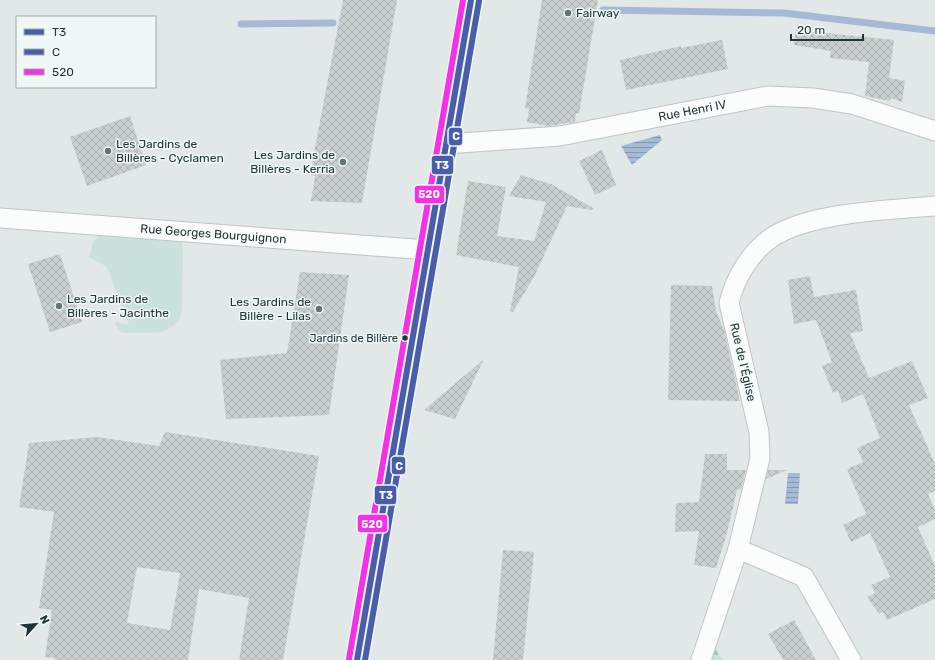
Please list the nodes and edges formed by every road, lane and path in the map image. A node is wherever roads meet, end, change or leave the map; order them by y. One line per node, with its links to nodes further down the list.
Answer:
1 (471, 0): 3 (main road)
2 (935, 131): 3 (street, Rue Henri IV)
3 (446, 144): 6 (main road)
4 (935, 206): 7 (street, Rue de l'Église)
5 (0, 218): 6 (street, Rue Georges Bourguignon)
6 (428, 250): 8 (main road)
7 (738, 548): 9 (street, Rue de l'Église); 10 (street)
8 (357, 660)
9 (701, 660)
10 (851, 660)

